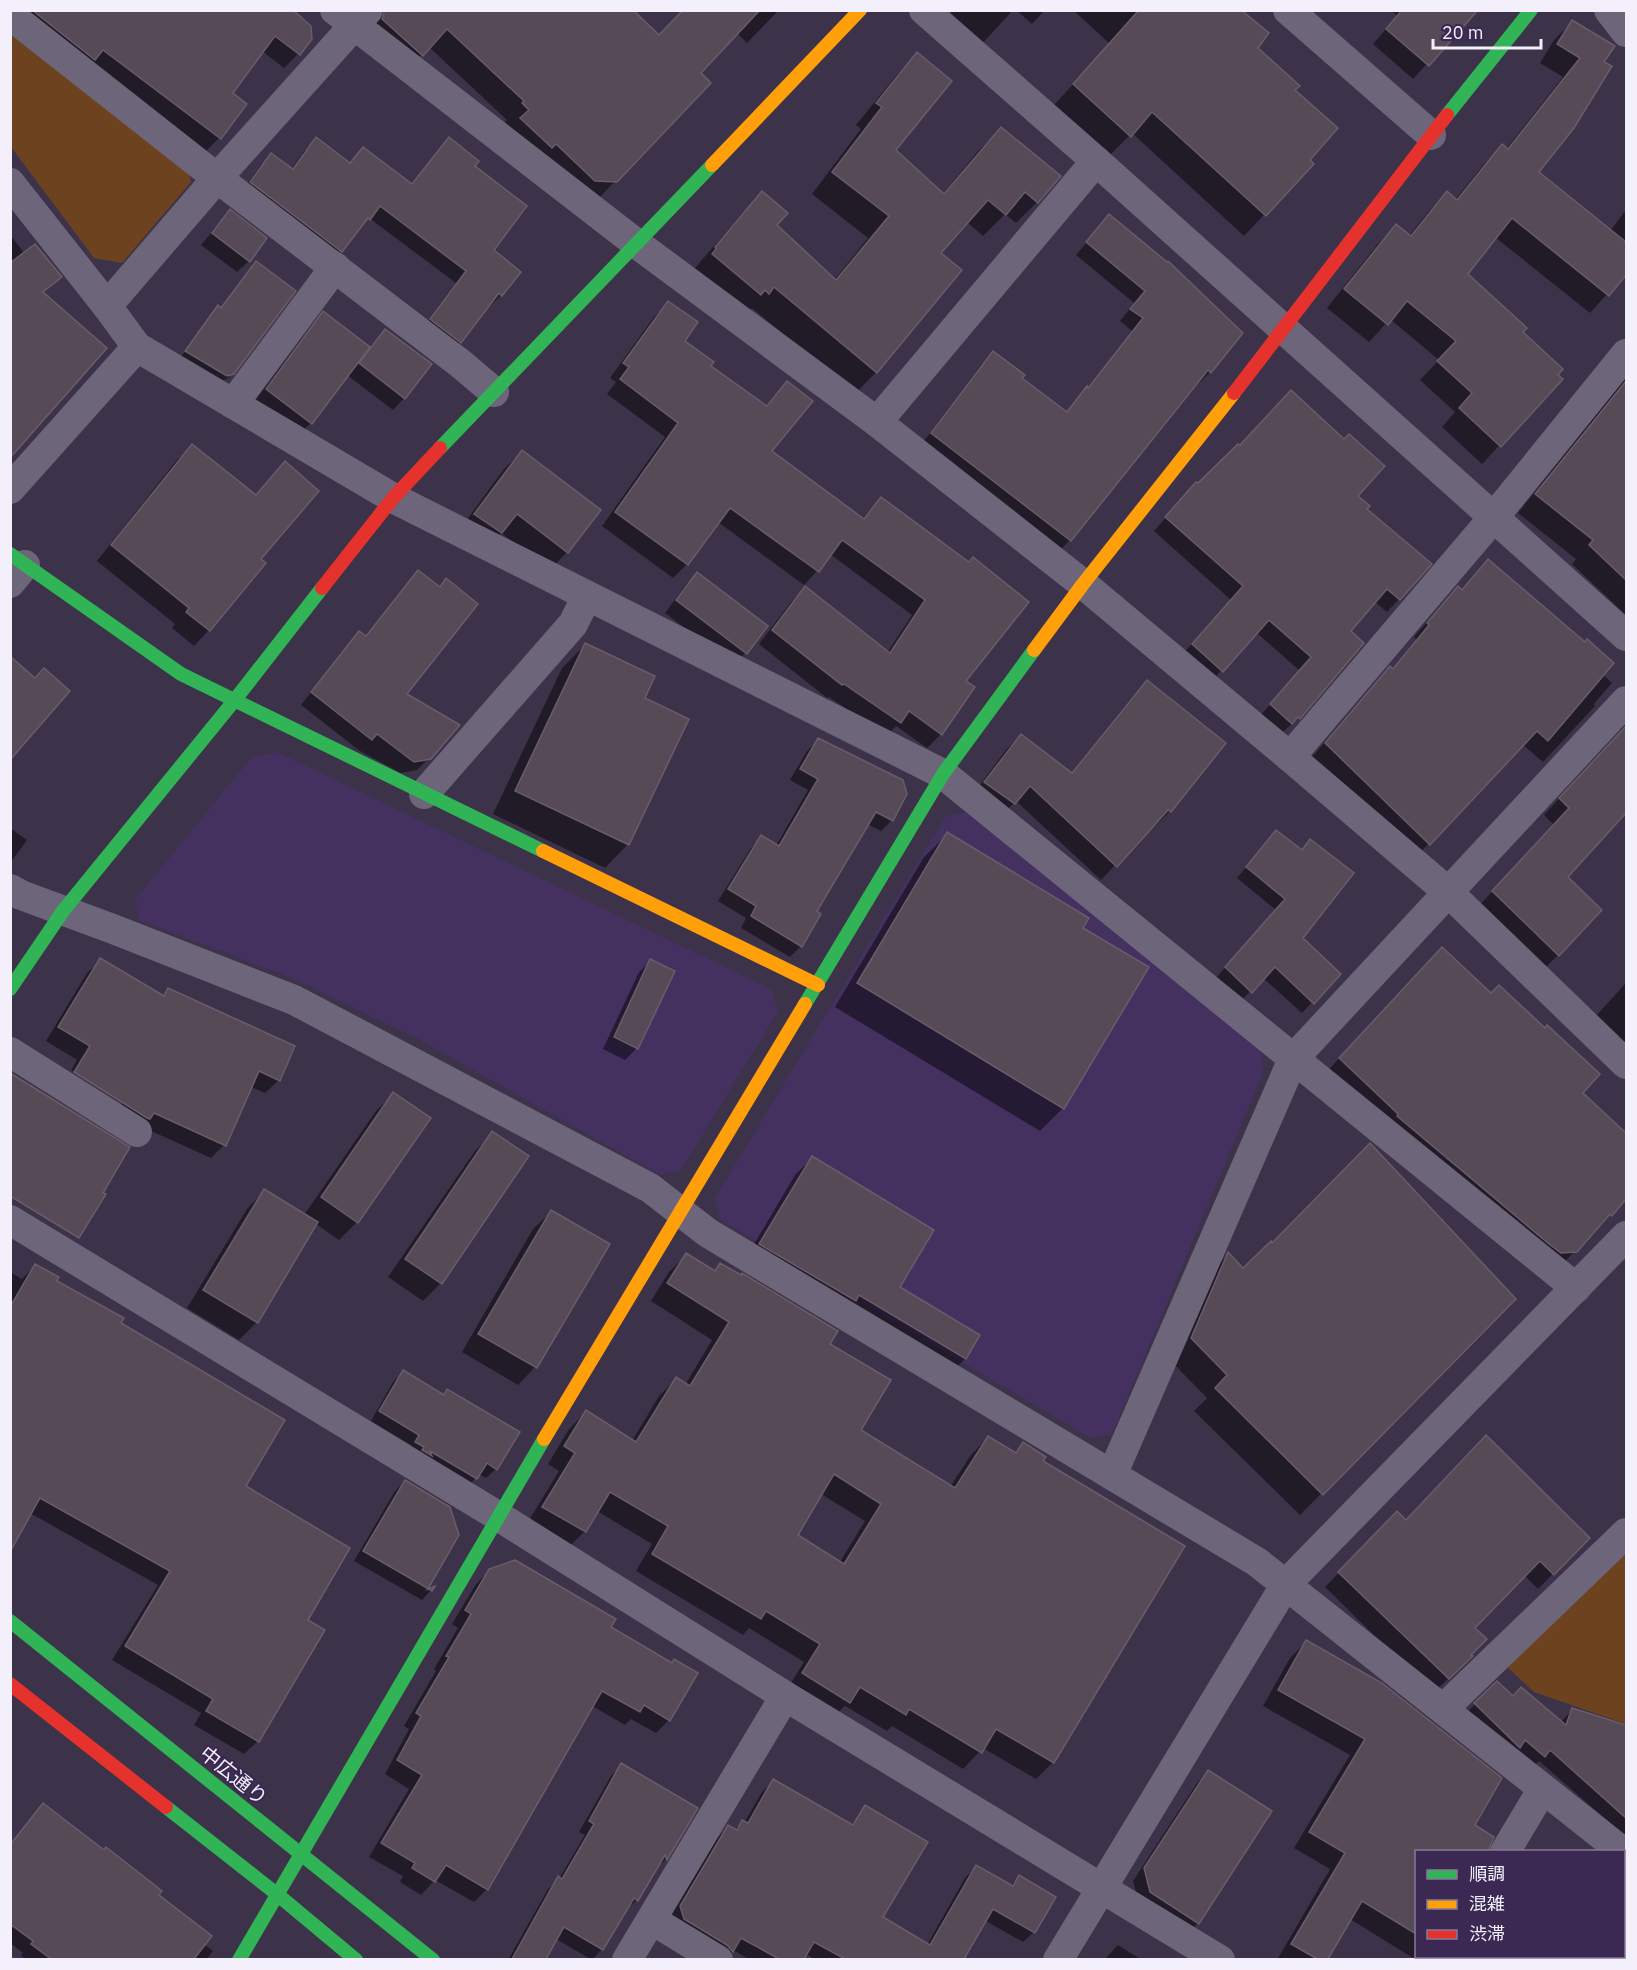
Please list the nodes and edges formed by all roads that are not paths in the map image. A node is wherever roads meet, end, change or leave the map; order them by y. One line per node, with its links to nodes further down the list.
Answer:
1 (860, 10): 13 (street)
2 (924, 10): 10 (street)
3 (1288, 10): 9 (street)
4 (1531, 10): 9 (street)
5 (1609, 10): 8 (street)
6 (10, 15): 11 (street)
7 (352, 16): 11 (street); 13 (street)
8 (1626, 32)
9 (1431, 135): 16 (street)
10 (1096, 161): 16 (street); 21 (street)
11 (217, 178): 14 (street); 15 (street)
12 (13, 193): 15 (street)
13 (637, 244): 19 (street); 21 (street)
14 (335, 267): 19 (street); 20 (street)
15 (107, 306): 17 (street)
16 (1284, 330): 24 (street); 26 (street)
17 (137, 347): 20 (street); 22 (street)
18 (1626, 354): 24 (street)
19 (494, 392): 23 (street)
20 (233, 404): 23 (street)
21 (877, 422): 26 (street)
22 (10, 489)
23 (393, 498): 27 (street); 29 (street)
24 (1494, 517): 28 (street); 31 (street)
25 (15, 567): 29 (street)
26 (1083, 584): 31 (street); 32 (street)
27 (587, 596): 32 (street); 33 (street)
28 (1626, 636)
29 (234, 701): 33 (street); 36 (street)
30 (1626, 701): 35 (street)
31 (1290, 757): 35 (street)
32 (943, 774): 37 (street); 40 (street)
33 (424, 794): 37 (street)
34 (10, 889): 36 (street)
35 (1448, 892): 40 (street); 41 (street)
36 (63, 911): 38 (street); 43 (street)
37 (818, 984): 43 (street)
38 (10, 988)
39 (10, 1052): 42 (street)
40 (1293, 1059): 46 (street); 47 (street)
41 (1626, 1064)
42 (137, 1132)
43 (680, 1211): 47 (street); 48 (street)
44 (10, 1220): 48 (street)
45 (1626, 1236): 46 (street)
46 (1576, 1288): 50 (street)
47 (1112, 1475): 50 (street)
48 (498, 1516): 53 (street); 58 (street)
49 (1626, 1533): 54 (street)
50 (1286, 1584): 54 (street); 59 (street)
51 (10, 1621): 58 (street, 中広通り)
52 (10, 1684): 60 (street)
53 (785, 1696): 59 (street); 61 (street)
54 (1443, 1709): 55 (street)
55 (1542, 1790): 56 (street); 57 (street)
56 (1506, 1850)
57 (1620, 1850)
58 (300, 1855): 60 (street); 64 (street, 中広通り)
59 (1102, 1889): 67 (street); 68 (street)
60 (278, 1894): 62 (street); 63 (street)
61 (652, 1920): 65 (street); 66 (street)
62 (239, 1959)
63 (356, 1959)
64 (433, 1959)
65 (627, 1959)
66 (718, 1959)
67 (1058, 1959)
68 (1220, 1959)

